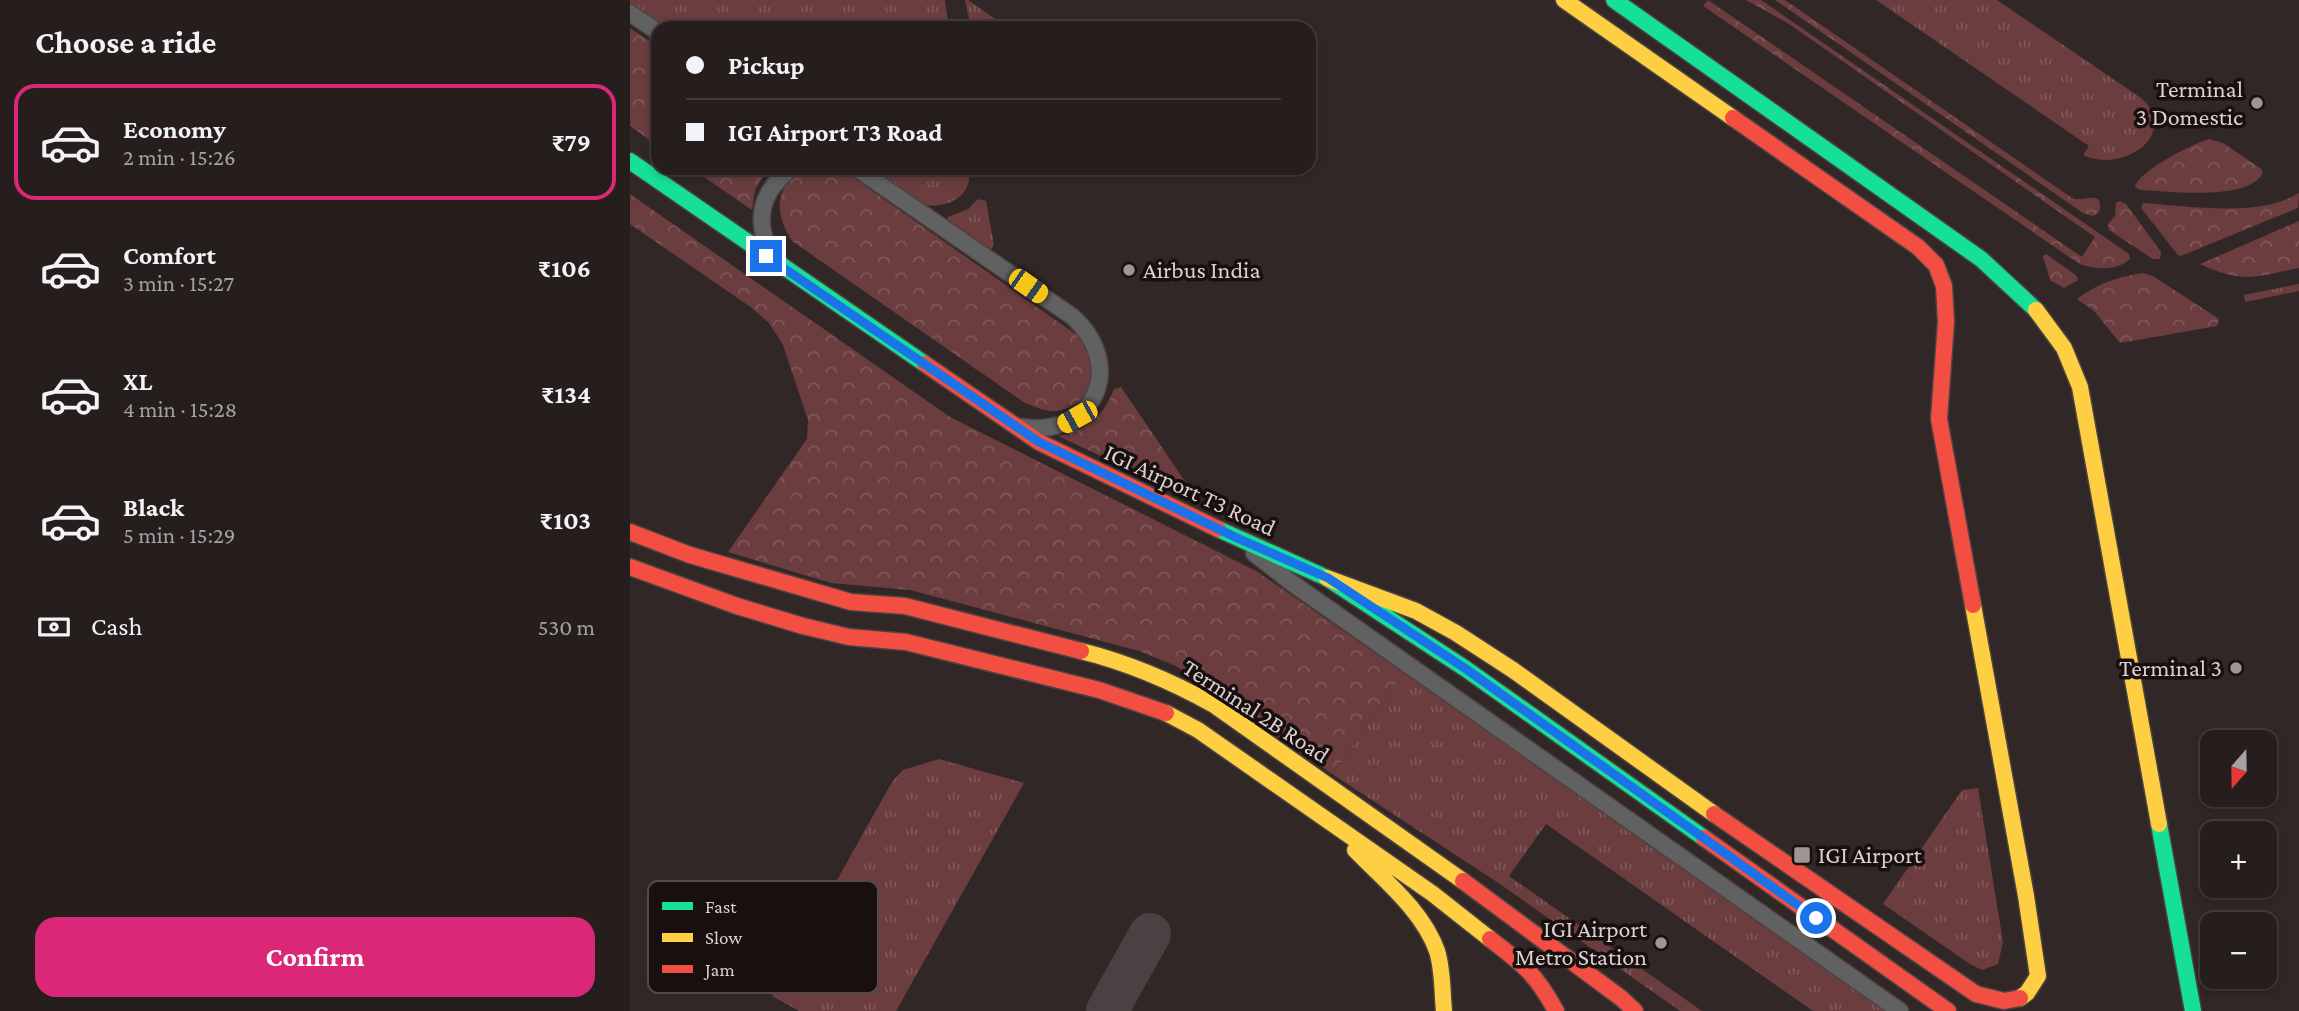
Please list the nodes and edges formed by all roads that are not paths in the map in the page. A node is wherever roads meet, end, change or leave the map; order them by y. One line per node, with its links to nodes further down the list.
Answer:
1 (1564, 0): 13 (main road)
2 (1614, 0): 23 (main road)
3 (630, 13): 4 (street)
4 (651, 27)
5 (630, 161): 8 (main road, IGI Airport T3 Road)
6 (782, 175): 8 (street)
7 (866, 175): 9 (street)
8 (788, 272): 9 (main road, IGI Airport T3 Road)
9 (1004, 419): 11 (main road, IGI Airport T3 Road)
10 (630, 532): 14 (main road, Terminal 2B Road)
11 (1237, 538): 13 (main road, IGI Airport T3 Road); 21 (street)
12 (630, 567): 15 (main road, Terminal 2B Road)
13 (1328, 578): 22 (main road, IGI Airport T3 Road)
14 (798, 588): 15 (main road); 17 (main road, Terminal 2B Road)
15 (808, 616): 16 (main road, Terminal 2B Road)
16 (1325, 817): 18 (main road); 19 (main road, Terminal 2B Road)
17 (1629, 1007): 20 (street)
18 (1444, 1011)
19 (1556, 1011)
20 (1644, 1011)
21 (1900, 1011)
22 (1948, 1011)
23 (2193, 1011)

